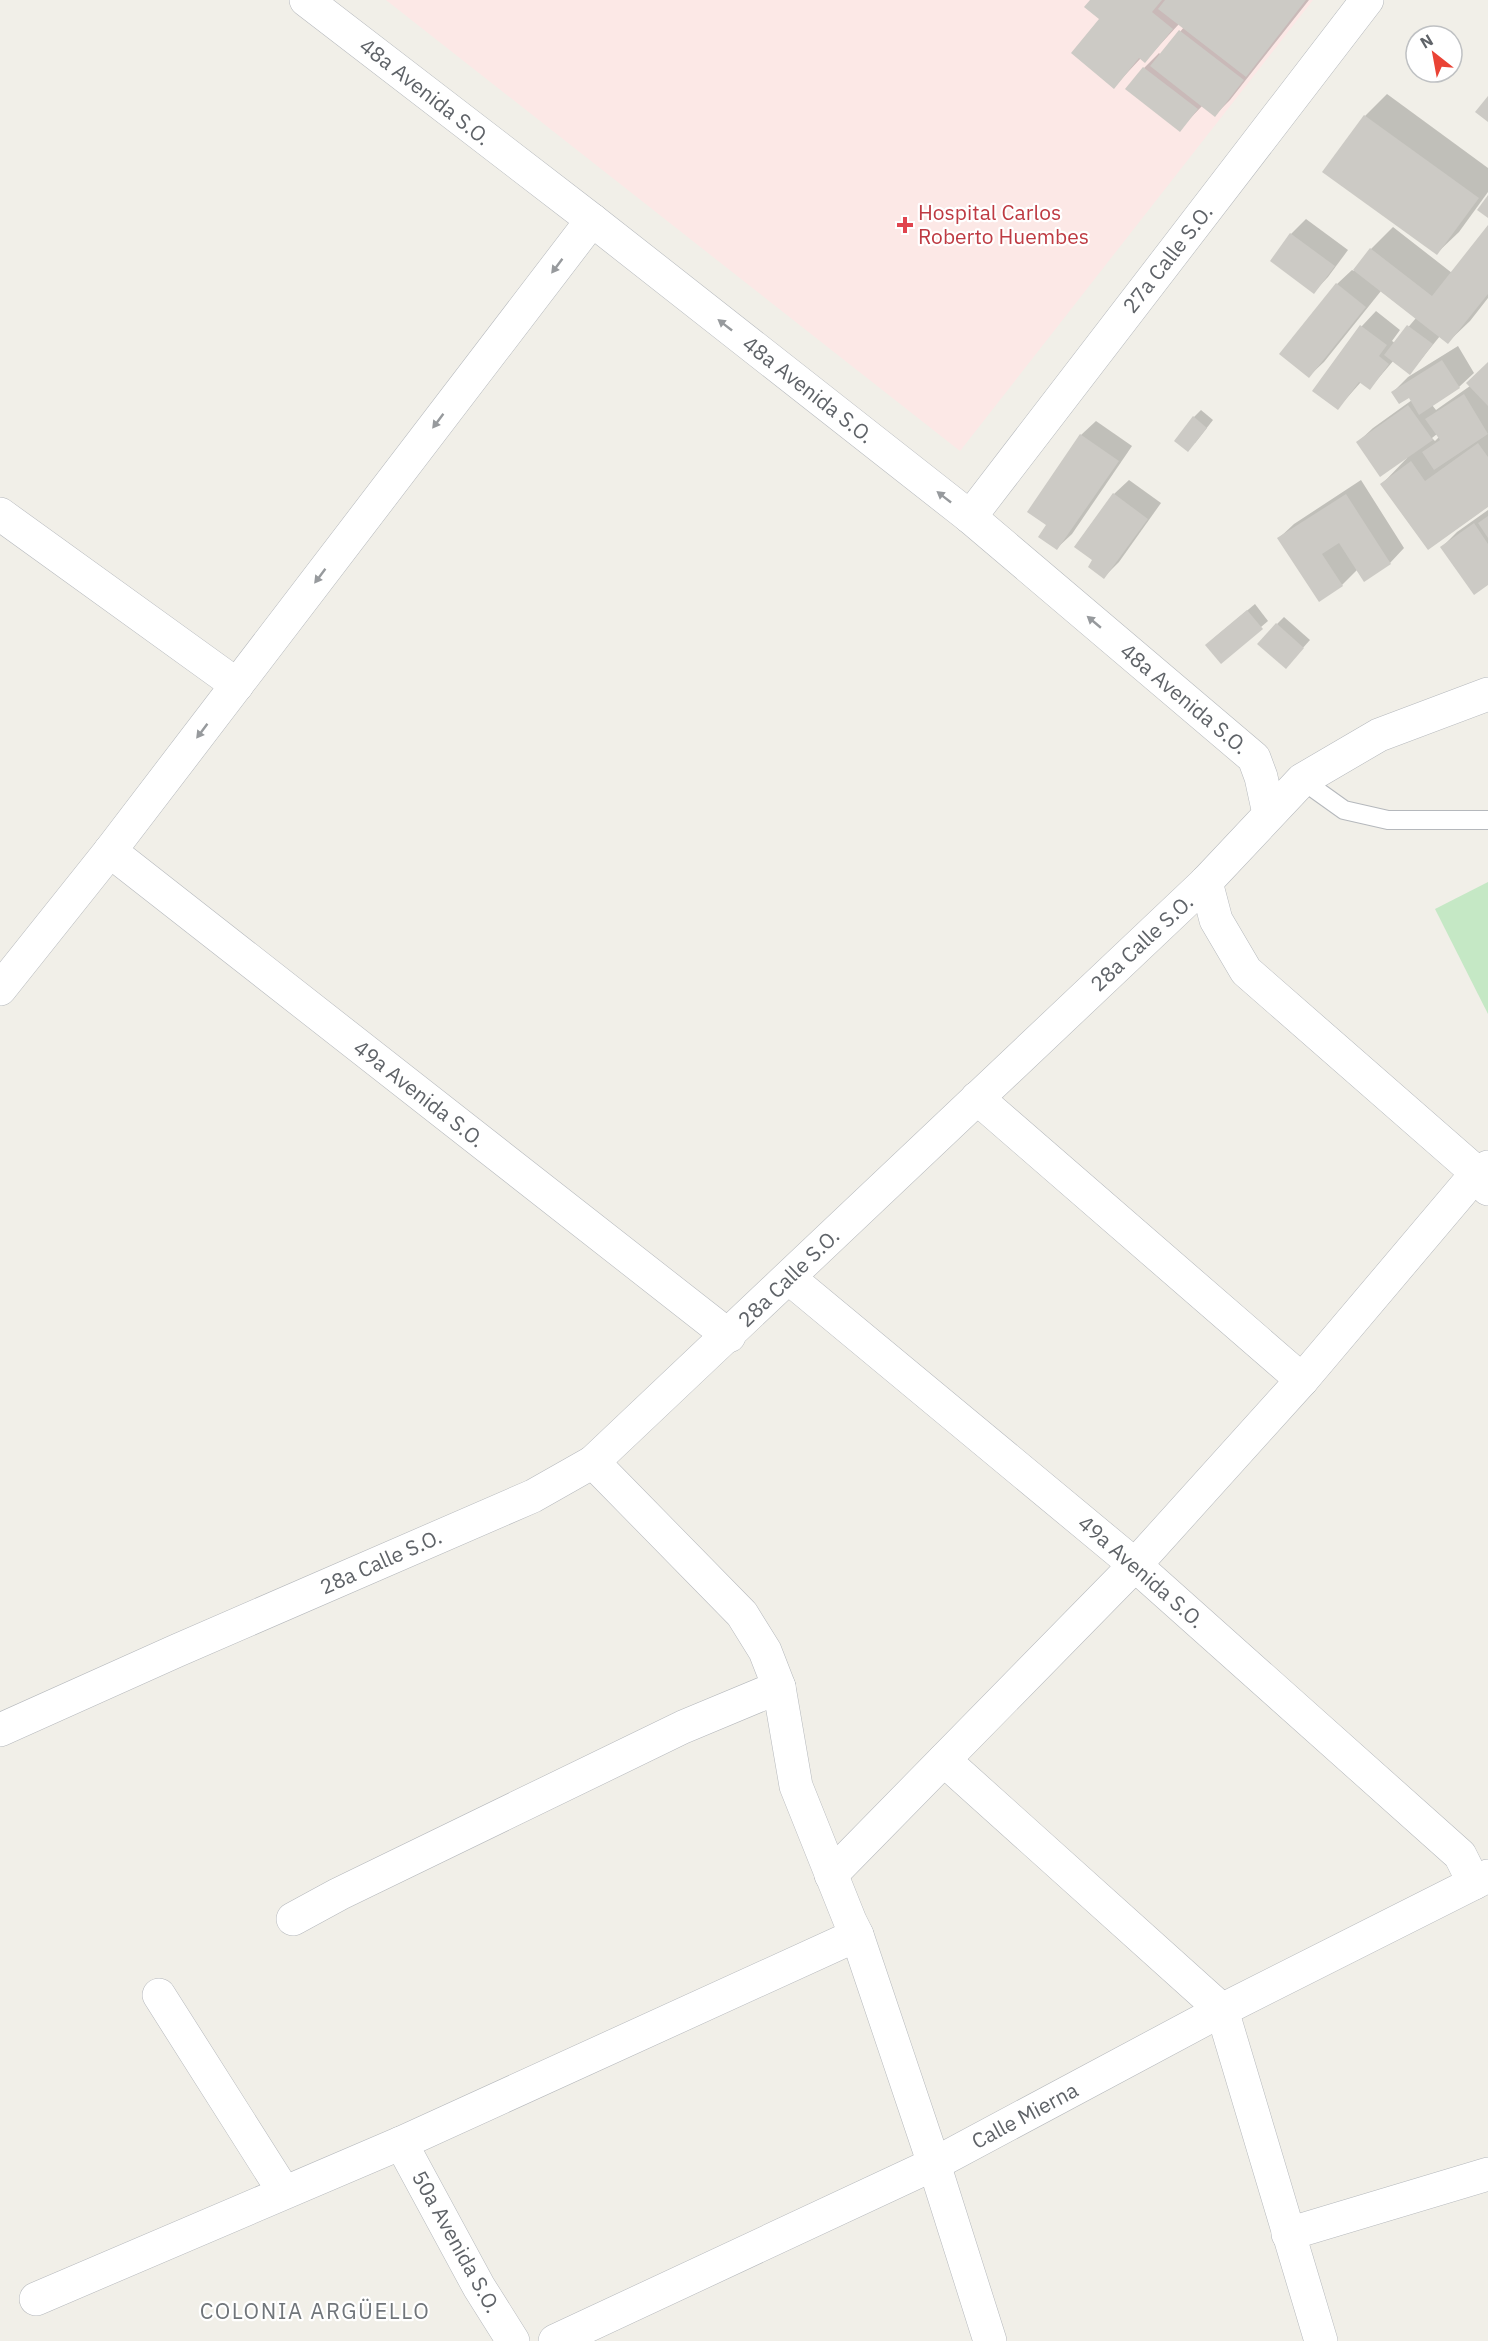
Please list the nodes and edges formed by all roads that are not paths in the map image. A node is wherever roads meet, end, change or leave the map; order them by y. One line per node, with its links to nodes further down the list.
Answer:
1 (306, 0): 3 (street, 48a Avenida S.O.)
2 (1367, 0): 5 (street, 27a Calle S.O.)
3 (592, 220): 5 (street, 48a Avenida S.O., one-way to 3); 6 (street, one-way to 6)
4 (0, 514): 6 (street)
5 (970, 517): 9 (street, 48a Avenida S.O., one-way to 5)
6 (237, 685): 11 (street, one-way to 11)
7 (1488, 694): 8 (street, 28a Calle S.O.)
8 (1302, 780): 9 (street, 28a Calle S.O.); 10 (lane)
9 (1269, 814): 12 (street, 28a Calle S.O.)
10 (1488, 820)
11 (110, 852): 13 (street); 17 (street, 49a Avenida S.O.)
12 (1206, 882): 14 (street, 28a Calle S.O.); 15 (street)
13 (0, 989)
14 (977, 1098): 16 (street, 28a Calle S.O.); 18 (street)
15 (1484, 1176): 18 (street)
16 (789, 1278): 17 (street, 28a Calle S.O.); 20 (street, 49a Avenida S.O.)
17 (729, 1336): 19 (street, 28a Calle S.O.)
18 (1302, 1380): 20 (street)
19 (593, 1462): 21 (street); 22 (street, 28a Calle S.O.)
20 (1135, 1565): 23 (street); 25 (street, 49a Avenida S.O.)
21 (779, 1687): 24 (street); 26 (street)
22 (0, 1730)
23 (944, 1760): 24 (street); 29 (street)
24 (831, 1875): 27 (street)
25 (1481, 1880): 29 (street, Calle Mierna)
26 (293, 1919)
27 (857, 1935): 30 (street); 31 (street)
28 (159, 1995): 33 (street)
29 (1222, 2010): 31 (street, Calle Mierna); 34 (street)
30 (401, 2143): 33 (street); 36 (street, 50a Avenida S.O.)
31 (934, 2164): 37 (street, Calle Mierna); 38 (street)
32 (1488, 2174): 34 (street)
33 (284, 2192): 35 (street)
34 (1288, 2234): 39 (street)
35 (36, 2299)
36 (513, 2341)
37 (555, 2341)
38 (990, 2341)
39 (1321, 2341)

